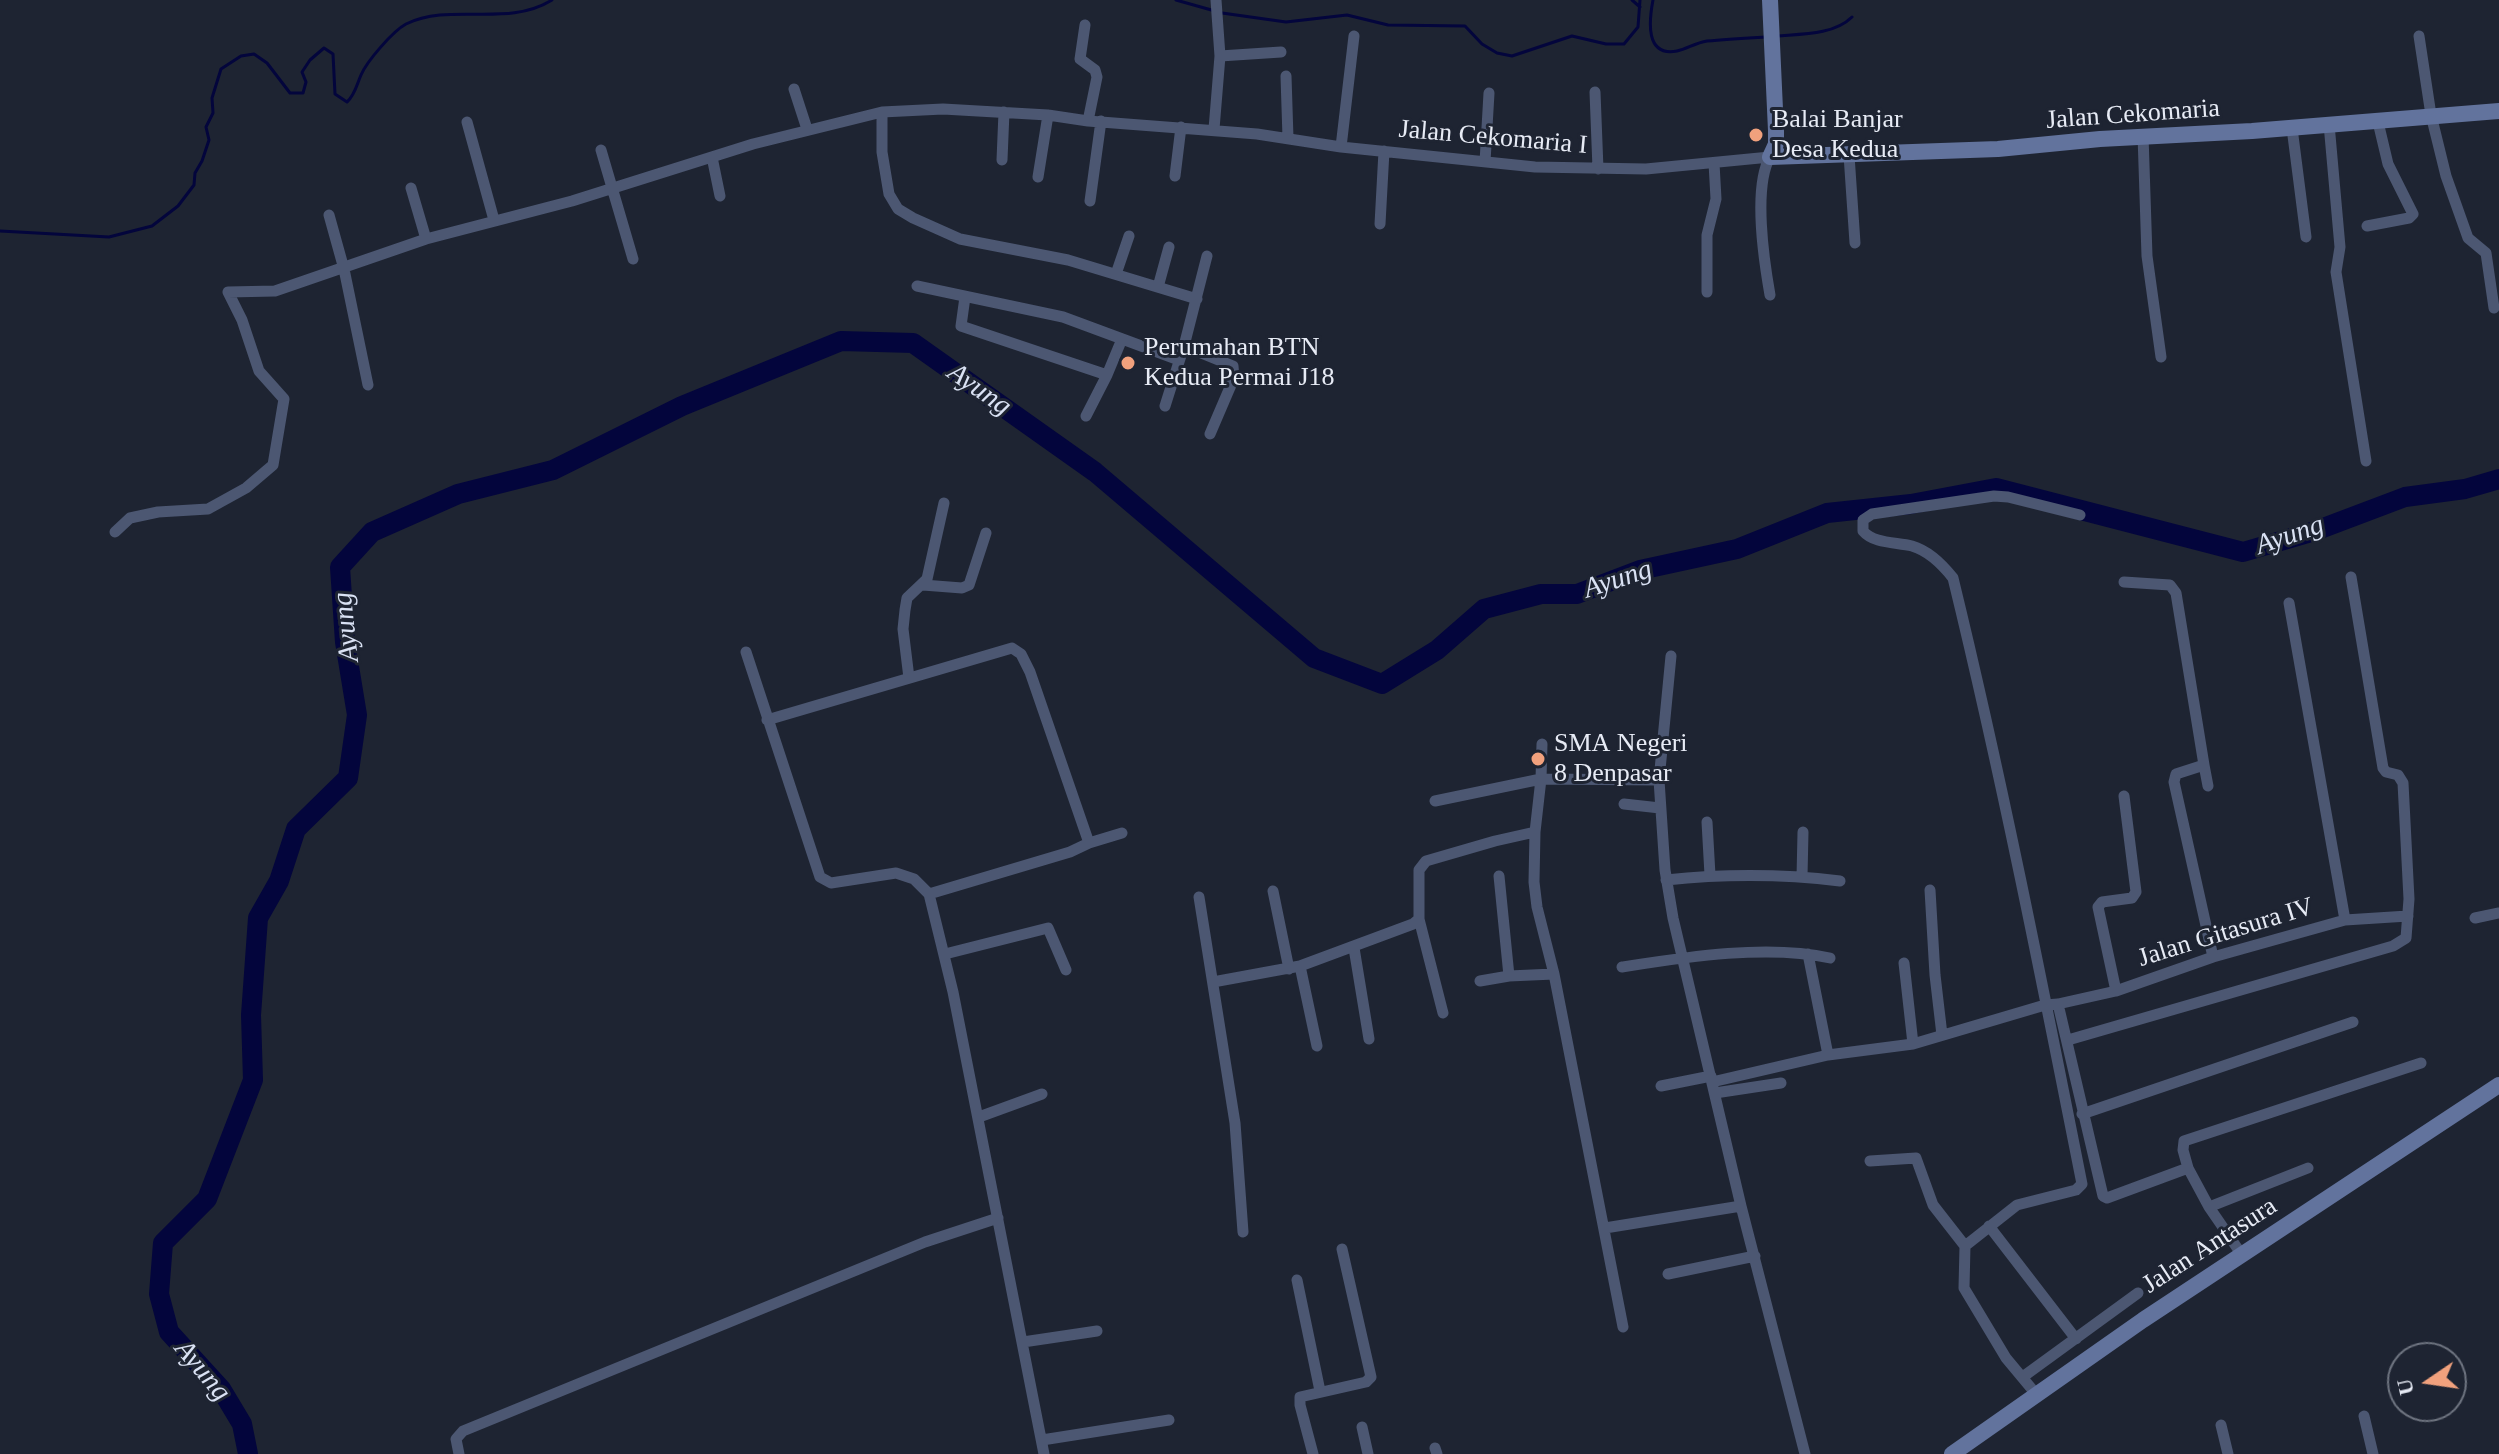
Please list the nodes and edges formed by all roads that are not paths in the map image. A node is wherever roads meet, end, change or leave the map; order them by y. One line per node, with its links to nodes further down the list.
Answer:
1 (1216, 0): 7 (street)
2 (1770, 0): 32 (street)
3 (1085, 25): 17 (street)
4 (1354, 36): 27 (street)
5 (2419, 36): 16 (street)
6 (1281, 52): 7 (street)
7 (1220, 56): 24 (street)
8 (1286, 76): 26 (street)
9 (794, 89): 23 (street)
10 (1595, 92): 36 (street)
11 (1489, 93): 34 (street)
12 (2499, 111): 16 (street, Jalan Cekomaria)
13 (882, 112): 14 (street, Jalan Cekomaria I); 23 (street, Jalan Cekomaria I); 55 (street)
14 (1004, 112): 15 (street, Jalan Cekomaria I); 33 (street)
15 (1048, 115): 17 (street, Jalan Cekomaria I); 38 (street)
16 (2431, 115): 19 (street, Jalan Cekomaria); 62 (street)
17 (1094, 121): 21 (street, Jalan Cekomaria I); 42 (street)
18 (467, 122): 44 (street)
19 (2378, 122): 20 (street, Jalan Cekomaria); 46 (street)
20 (2329, 124): 22 (street, Jalan Cekomaria); 72 (street)
21 (1181, 127): 24 (street, Jalan Cekomaria I); 37 (street)
22 (2292, 128): 25 (street, Jalan Cekomaria); 48 (street)
23 (807, 129): 31 (street, Jalan Cekomaria I)
24 (1214, 129): 26 (street, Jalan Cekomaria I)
25 (2143, 135): 30 (street, Jalan Cekomaria); 65 (street)
26 (1288, 138): 27 (street, Jalan Cekomaria I)
27 (1341, 147): 29 (street, Jalan Cekomaria I)
28 (601, 150): 40 (street)
29 (1384, 151): 34 (street, Jalan Cekomaria I); 45 (street)
30 (1849, 155): 32 (street, Jalan Cekomaria); 50 (street)
31 (712, 157): 40 (street, Jalan Cekomaria I); 41 (street)
32 (1770, 157): 35 (street, Jalan Cekomaria I); 59 (street)
33 (1002, 160)
34 (1485, 162): 36 (street, Jalan Cekomaria I)
35 (1714, 163): 36 (street, Jalan Cekomaria I); 58 (street)
36 (1598, 169)
37 (1175, 176)
38 (1038, 177)
39 (411, 188): 49 (street)
40 (613, 188): 44 (street, Jalan Cekomaria I); 53 (street)
41 (720, 196)
42 (1090, 201)
43 (329, 215): 54 (street)
44 (494, 220): 49 (street, Jalan Cekomaria I)
45 (1380, 224)
46 (2367, 226)
47 (1129, 236): 55 (street)
48 (2306, 237)
49 (426, 239): 54 (street, Jalan Cekomaria I)
50 (1855, 243)
51 (1169, 247): 57 (street)
52 (1207, 256): 61 (street)
53 (633, 259)
54 (344, 269): 68 (street); 75 (street, Jalan Cekomaria I)
55 (1116, 274): 57 (street)
56 (917, 286): 60 (street)
57 (1158, 287): 61 (street)
58 (1707, 292)
59 (1770, 295)
60 (965, 297): 63 (street); 67 (street)
61 (1197, 299): 64 (street)
62 (2494, 308)
63 (1122, 339): 66 (street); 67 (street)
64 (1184, 346): 66 (street); 71 (street)
65 (2161, 357)
66 (1179, 360): 69 (street)
67 (1107, 375): 70 (street)
68 (368, 385)
69 (1165, 406)
70 (1086, 416)
71 (1210, 434)
72 (2366, 461)
73 (944, 503): 79 (street)
74 (2080, 515): 129 (street)
75 (115, 532)
76 (986, 533): 79 (street)
77 (2351, 577): 109 (street)
78 (2124, 582): 86 (street)
79 (923, 585): 83 (street)
80 (2289, 603): 112 (street)
81 (746, 652): 84 (street)
82 (1671, 656): 88 (street)
83 (909, 678): 84 (street); 98 (street)
84 (767, 720): 106 (street)
85 (1542, 744): 87 (street)
86 (2204, 765): 89 (street); 116 (street)
87 (1541, 779): 88 (street); 91 (street); 95 (street)
88 (1659, 780): 93 (street)
89 (2208, 786)
90 (2124, 796): 127 (street)
91 (1435, 801)
92 (1624, 804): 93 (street)
93 (1660, 808): 102 (street)
94 (1707, 822): 99 (street)
95 (1535, 832): 111 (street); 123 (street)
96 (1803, 832): 101 (street)
97 (1122, 833): 98 (street)
98 (1089, 843): 106 (street)
99 (1710, 875): 101 (street); 102 (street)
100 (1499, 876): 124 (street)
101 (1802, 877): 103 (street)
102 (1666, 880): 117 (street)
103 (1840, 881)
104 (1930, 890): 132 (street)
105 (1273, 891): 121 (street)
106 (929, 894): 114 (street)
107 (1199, 897): 126 (street)
108 (2499, 913): 110 (street)
109 (2408, 916): 112 (street, Jalan Gitasura IV); 134 (street)
110 (2475, 918)
111 (1419, 919): 113 (street); 130 (street)
112 (2345, 920): 116 (street, Jalan Gitasura IV)
113 (1354, 948): 121 (street); 133 (street)
114 (945, 954): 122 (street); 145 (street)
115 (1808, 954): 117 (street); 118 (street); 137 (street)
116 (2213, 957): 127 (street, Jalan Gitasura IV)
117 (1683, 958): 120 (street); 139 (street)
118 (1830, 958)
119 (1904, 963): 135 (street)
120 (1622, 967)
121 (1294, 968): 126 (street); 136 (street)
122 (1066, 970)
123 (1554, 974): 124 (street); 153 (street)
124 (1509, 976): 125 (street)
125 (1480, 981)
126 (1213, 982): 154 (street)
127 (2116, 991): 128 (street, Jalan Gitasura IV)
128 (2058, 1004): 129 (street, Jalan Gitasura IV); 134 (street)
129 (2045, 1005): 132 (street, Jalan Gitasura IV); 152 (street)
130 (1443, 1013)
131 (2353, 1022): 144 (street)
132 (1942, 1035): 135 (street, Jalan Gitasura IV)
133 (1369, 1039)
134 (2068, 1040): 144 (street)
135 (1913, 1044): 137 (street, Jalan Gitasura IV)
136 (1317, 1046)
137 (1828, 1055): 139 (street, Jalan Gitasura IV)
138 (2421, 1063): 147 (street)
139 (1713, 1083): 140 (street); 142 (street); 149 (street)
140 (1781, 1083)
141 (2499, 1085): 157 (street, Jalan Antasura)
142 (1661, 1086)
143 (1042, 1094): 145 (street)
144 (2082, 1114): 147 (street)
145 (979, 1117): 151 (street)
146 (1870, 1161): 155 (street)
147 (2188, 1168): 150 (street)
148 (2308, 1168): 150 (street)
149 (1741, 1206): 153 (street); 158 (street)
150 (2209, 1207): 157 (street)
151 (998, 1218): 165 (street); 174 (street)
152 (1989, 1226): 155 (street); 164 (street)
153 (1605, 1228): 162 (street)
154 (1243, 1232)
155 (1965, 1246): 166 (street)
156 (1342, 1249): 167 (street)
157 (2242, 1255): 168 (street, Jalan Antasura)
158 (1755, 1256): 159 (street); 178 (street)
159 (1668, 1274)
160 (1297, 1280): 167 (street)
161 (2138, 1293): 164 (street)
162 (1623, 1327)
163 (1097, 1331): 165 (street)
164 (2076, 1339): 166 (street)
165 (1023, 1342): 173 (street)
166 (2024, 1376): 168 (street)
167 (1320, 1391): 176 (street)
168 (2036, 1394): 179 (street, Jalan Antasura)
169 (2364, 1416): 181 (street)
170 (1169, 1420): 173 (street)
171 (2221, 1425): 180 (street)
172 (1362, 1427): 177 (street)
173 (1042, 1440): 175 (street)
174 (459, 1454)
175 (1044, 1454)
176 (1313, 1454)
177 (1368, 1454)
178 (1805, 1454)
179 (1952, 1454)
180 (2228, 1454)
181 (2373, 1454)

